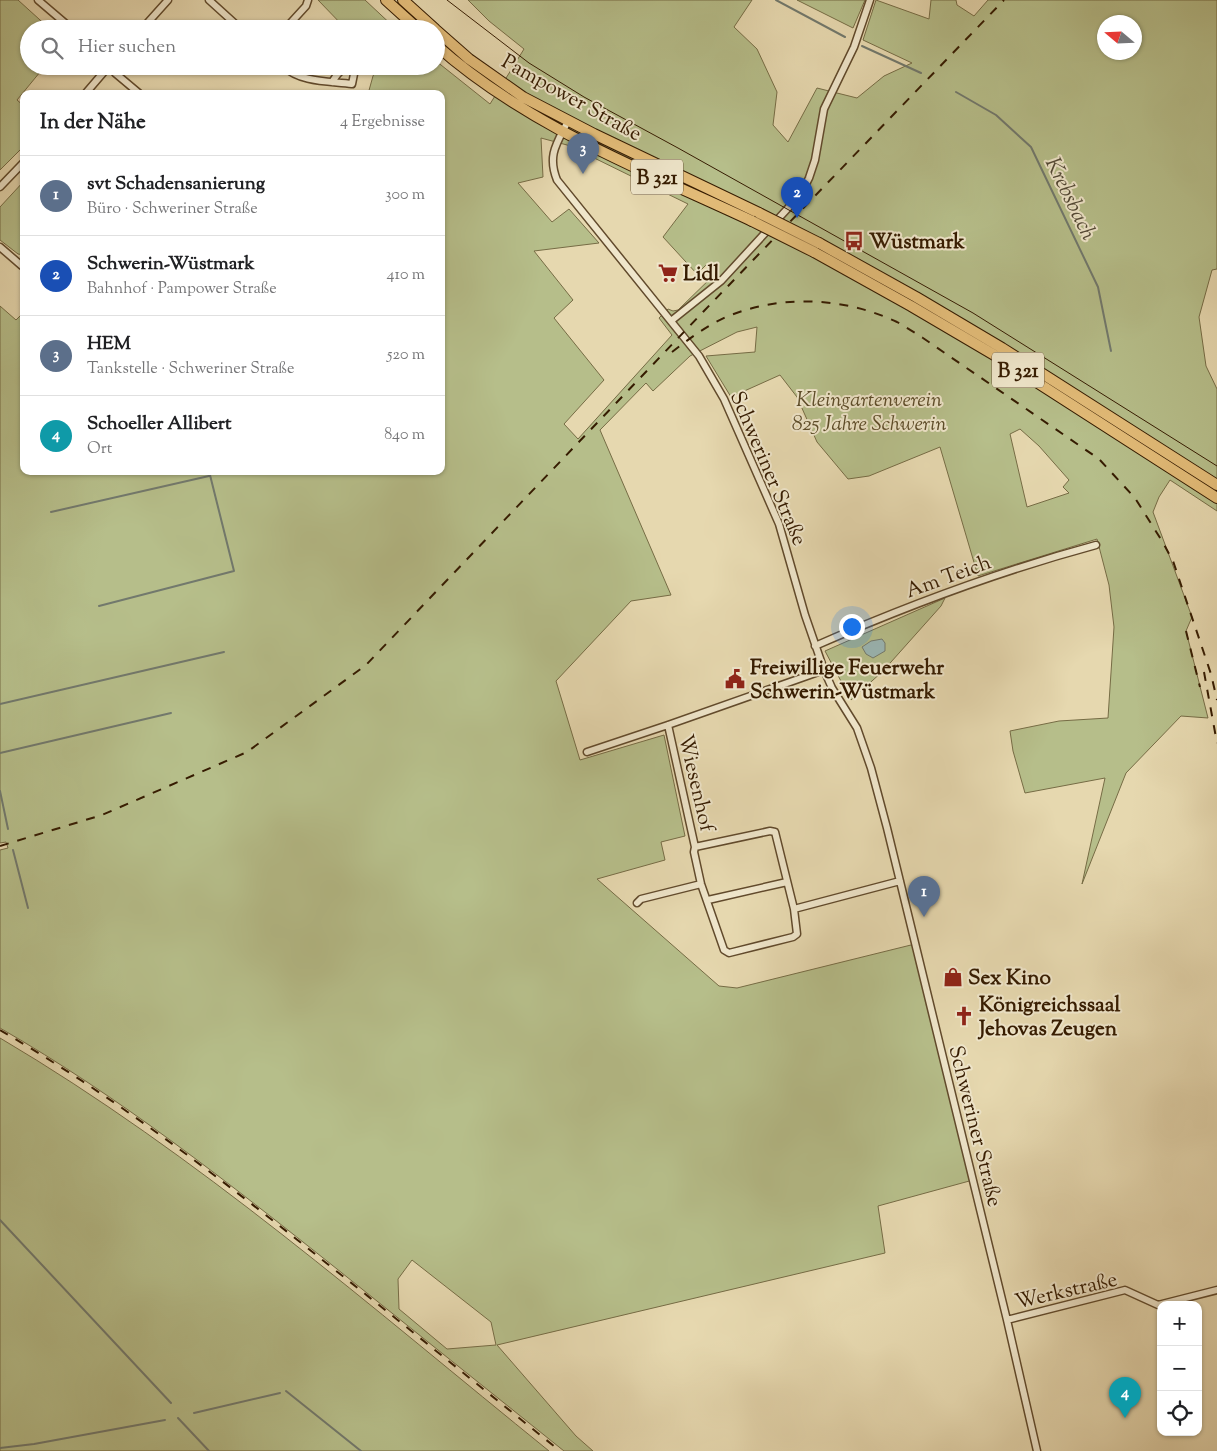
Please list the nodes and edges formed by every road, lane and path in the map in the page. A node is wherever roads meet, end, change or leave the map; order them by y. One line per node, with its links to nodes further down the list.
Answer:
1 (38, 0): 8 (street)
2 (168, 0): 9 (street)
3 (209, 0): 10 (street)
4 (308, 0): 11 (street)
5 (386, 0): 12 (main road)
6 (403, 0): 13 (main road, Pampower Straße / B 321)
7 (870, 0): 30 (street)
8 (61, 20)
9 (150, 20)
10 (231, 20)
11 (293, 20)
12 (408, 20)
13 (426, 20)
14 (445, 37): 22 (main road, Pampower Straße / B 321)
15 (445, 53): 23 (main road, Pampower Straße / B 321)
16 (101, 75): 20 (street)
17 (117, 75): 21 (street)
18 (297, 75): 19 (street)
19 (332, 82)
20 (88, 90)
21 (135, 90)
22 (568, 121): 23 (street, Schweriner Straße); 26 (main road, Pampower Straße / B 321)
23 (562, 132): 26 (main road, Pampower Straße / B 321); 30 (street, Schweriner Straße)
24 (20, 166): 25 (street)
25 (0, 187)
26 (756, 217): 28 (main road, Pampower Straße / B 321, bridge)
27 (0, 247): 29 (street)
28 (816, 247): 31 (main road, Pampower Straße / B 321); 32 (main road, Pampower Straße / B 321)
29 (20, 264)
30 (671, 321): 34 (street, Schweriner Straße)
31 (1217, 485)
32 (1217, 498)
33 (1096, 545): 34 (street, Am Teich)
34 (815, 646): 35 (street, Schweriner Straße)
35 (824, 670): 36 (street); 39 (street, Schweriner Straße)
36 (668, 725): 37 (street); 38 (street, Wiesenhof)
37 (587, 752)
38 (695, 847): 40 (street, Wiesenhof); 41 (street)
39 (900, 881): 44 (street); 46 (street, Schweriner Straße)
40 (787, 882): 42 (street); 44 (street, Wiesenhof)
41 (701, 884): 42 (street); 43 (street)
42 (708, 900): 44 (street, Wiesenhof)
43 (637, 903)
44 (794, 909)
45 (1217, 1290): 46 (street, Werkstraße)
46 (1007, 1320): 47 (street, Schweriner Straße)
47 (1037, 1451)

